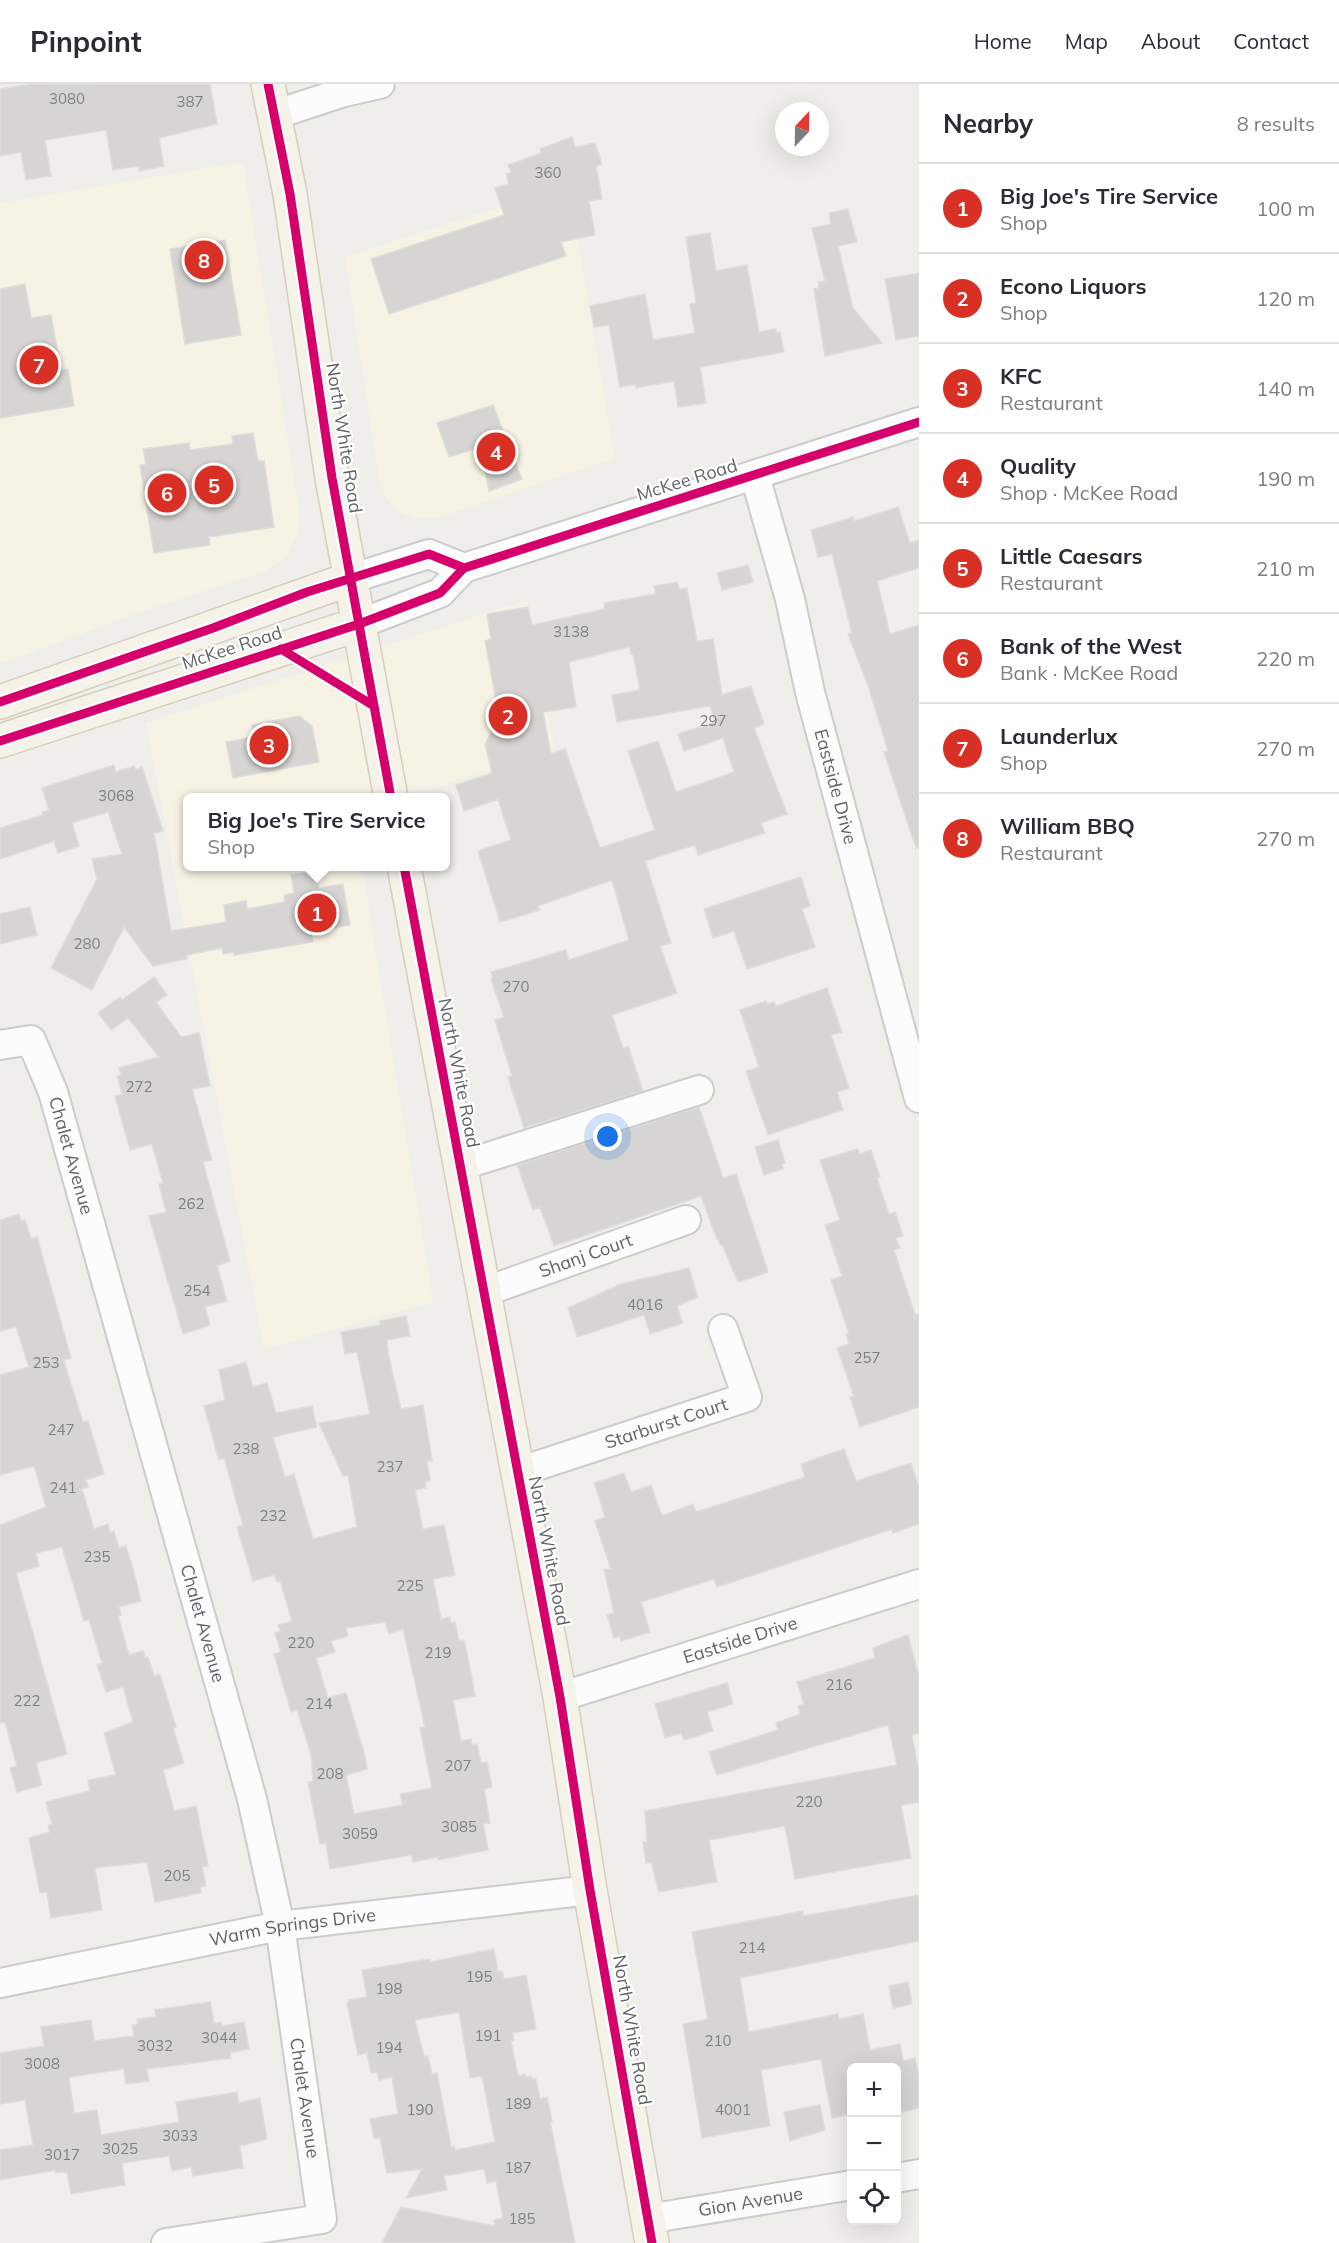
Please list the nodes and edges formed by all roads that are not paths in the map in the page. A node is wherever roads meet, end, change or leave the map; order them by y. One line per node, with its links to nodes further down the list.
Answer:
1 (268, 84): 3 (main road, North White Road)
2 (380, 84): 3 (street)
3 (274, 116): 7 (main road, North White Road)
4 (919, 422): 5 (street, McKee Road)
5 (755, 476): 6 (street, McKee Road); 15 (street, Eastside Drive)
6 (464, 568): 7 (street, McKee Road); 8 (street, McKee Road)
7 (350, 579): 8 (main road, North White Road); 9 (main road, McKee Road)
8 (359, 624): 10 (main road, McKee Road); 11 (main road, North White Road)
9 (0, 702)
10 (0, 741)
11 (390, 793)
12 (405, 871): 16 (main road, North White Road)
13 (0, 1045): 24 (street, Chalet Avenue)
14 (699, 1090): 16 (street)
15 (919, 1098)
16 (460, 1166): 18 (main road, North White Road)
17 (686, 1220): 18 (street, Shanj Court)
18 (484, 1292): 20 (main road, North White Road)
19 (723, 1329): 20 (street, Starburst Court)
20 (518, 1472): 22 (main road, North White Road)
21 (919, 1584): 22 (street, Eastside Drive)
22 (560, 1697): 23 (main road, North White Road)
23 (590, 1890): 24 (street, Warm Springs Drive); 29 (main road, North White Road)
24 (280, 1926): 25 (street, Warm Springs Drive); 30 (street, Chalet Avenue)
25 (1, 1978)
26 (919, 2174): 27 (street)
27 (901, 2177)
28 (847, 2186): 29 (street, Gion Avenue)
29 (650, 2231)
30 (166, 2243)

